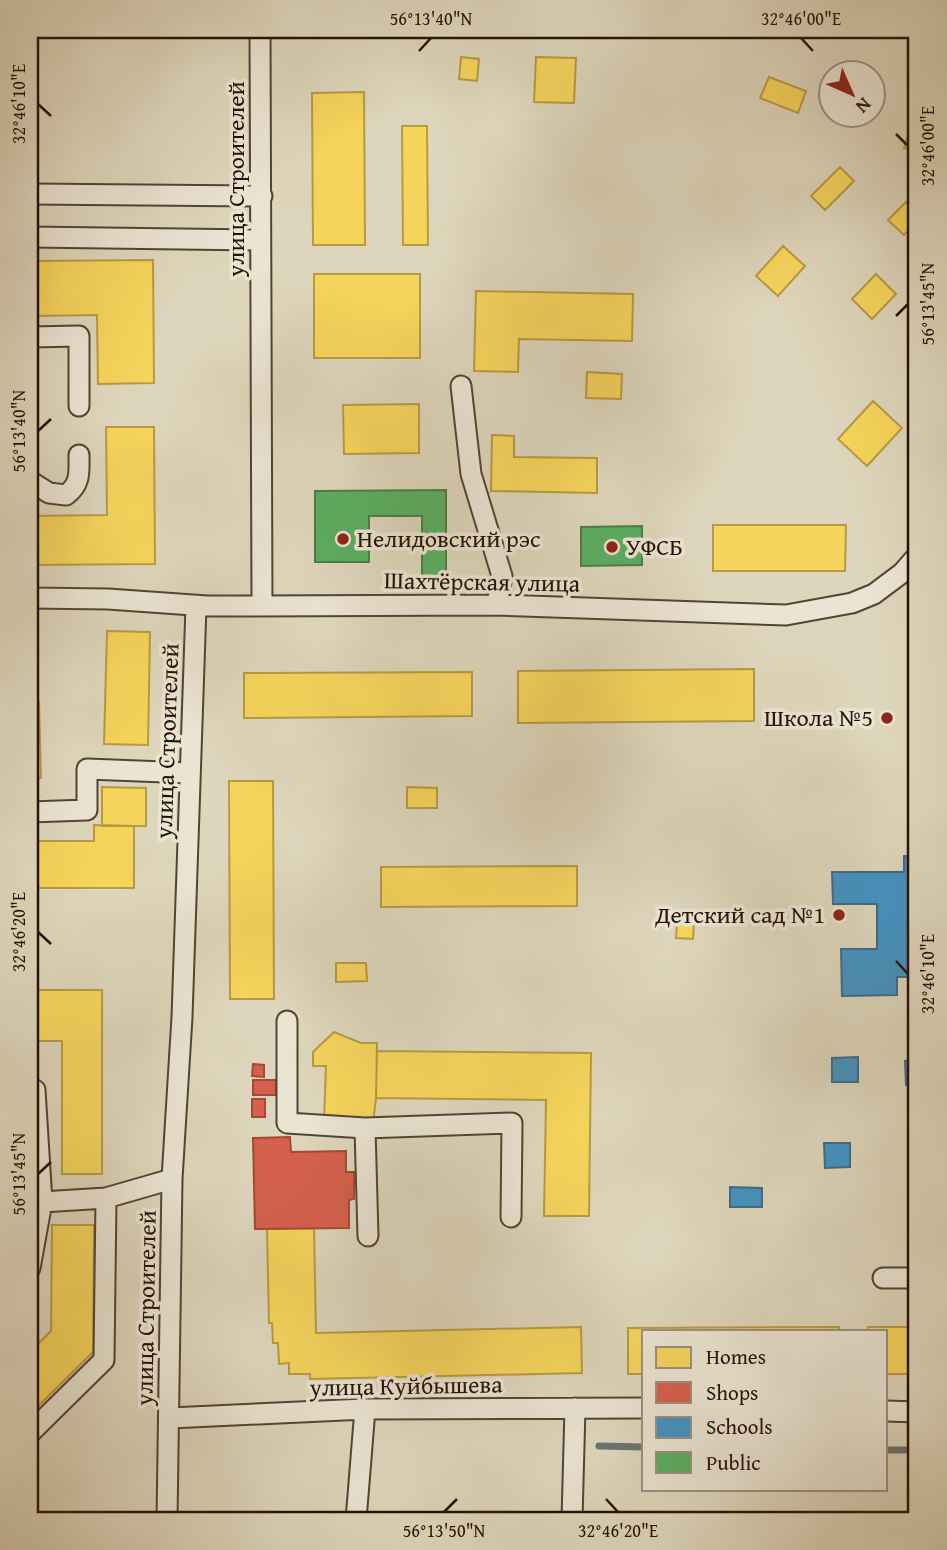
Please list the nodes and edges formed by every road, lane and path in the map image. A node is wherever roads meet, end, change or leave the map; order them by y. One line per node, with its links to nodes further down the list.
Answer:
1 (260, 30): 3 (street, улица Строителей)
2 (30, 194): 3 (street)
3 (262, 197): 5 (street, улица Строителей)
4 (30, 237): 5 (street)
5 (260, 240): 15 (street, улица Строителей)
6 (30, 337): 8 (street)
7 (461, 386): 13 (street)
8 (79, 406)
9 (79, 455): 10 (street)
10 (30, 481)
11 (917, 556): 13 (street, Шахтёрская улица)
12 (30, 598): 14 (street)
13 (497, 605): 15 (street, Шахтёрская улица)
14 (196, 606): 15 (street); 16 (street, улица Строителей)
15 (262, 606)
16 (190, 774): 17 (street); 21 (street, улица Строителей)
17 (30, 811)
18 (287, 1021): 20 (street)
19 (30, 1087): 23 (street)
20 (365, 1128): 24 (street); 25 (street)
21 (172, 1179): 22 (street); 34 (street, улица Строителей)
22 (106, 1198): 23 (street); 35 (street)
23 (42, 1202): 26 (street)
24 (511, 1217)
25 (368, 1236)
26 (30, 1268)
27 (883, 1278): 28 (street)
28 (917, 1278)
29 (575, 1408): 30 (street, улица Куйбышева); 31 (street, улица Куйбышева); 38 (street)
30 (642, 1408)
31 (365, 1409): 34 (street, улица Куйбышева); 37 (street)
32 (888, 1411): 33 (street)
33 (917, 1412)
34 (170, 1418): 36 (street, улица Строителей)
35 (30, 1433)
36 (167, 1520)
37 (356, 1520)
38 (572, 1520)

